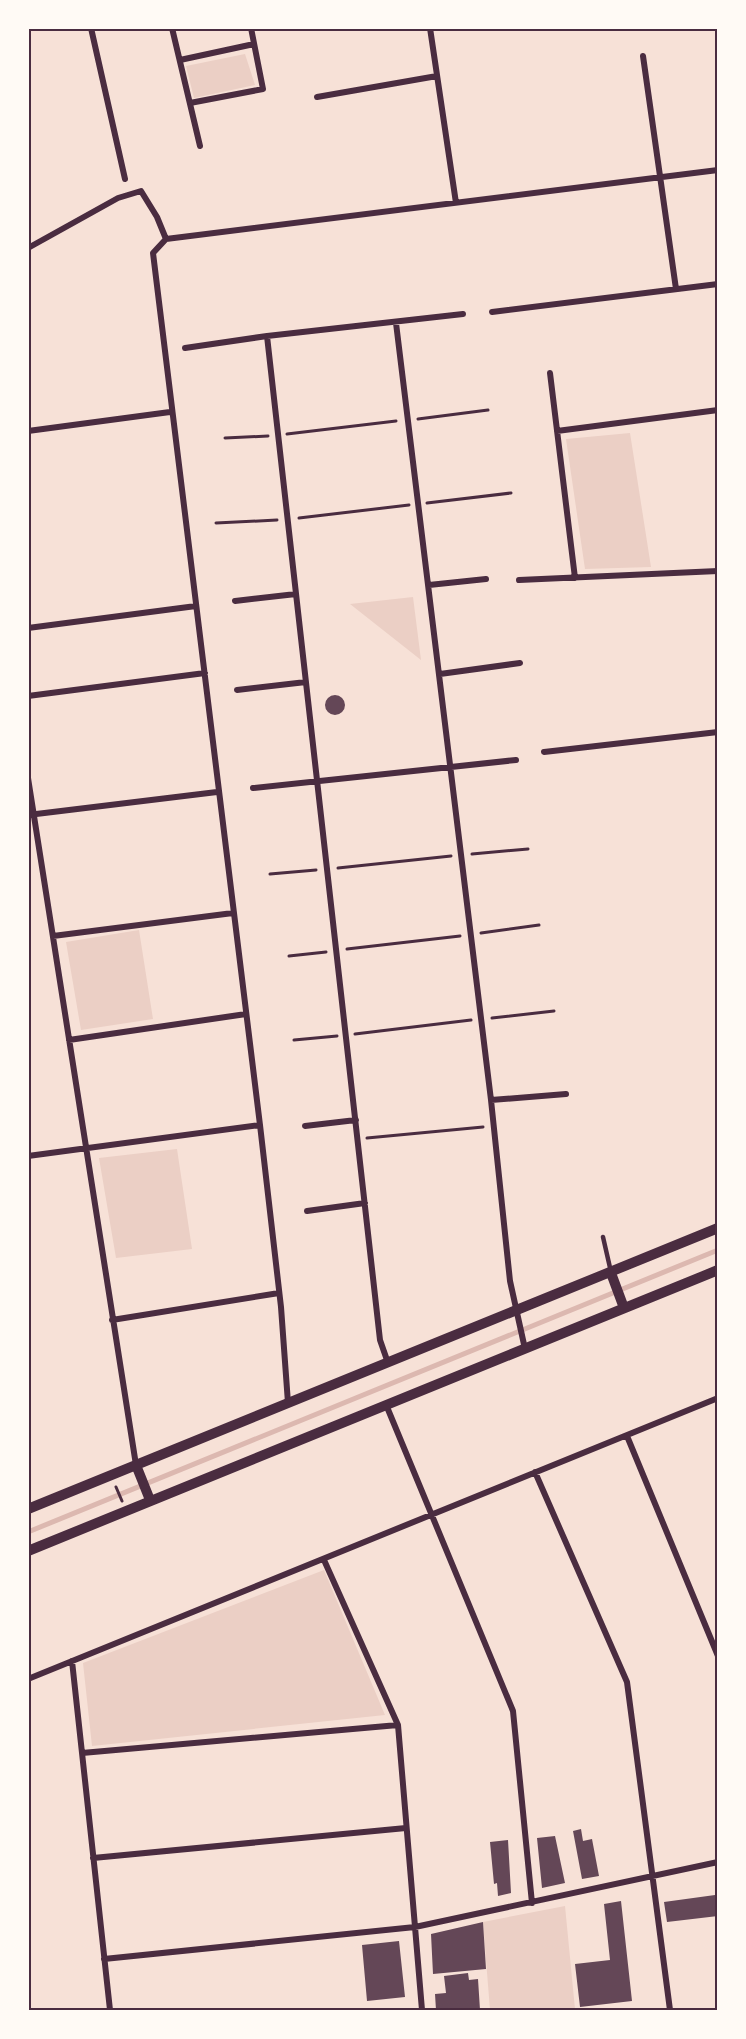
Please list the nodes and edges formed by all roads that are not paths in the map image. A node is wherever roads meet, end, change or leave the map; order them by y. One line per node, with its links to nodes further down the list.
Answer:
1 (91, 28): 14 (street)
2 (172, 28): 7 (street)
3 (251, 28): 5 (street)
4 (430, 28): 8 (street)
5 (254, 44): 7 (street); 10 (street)
6 (643, 56): 13 (street)
7 (180, 60): 10 (street)
8 (437, 76): 9 (street); 15 (street)
9 (317, 97)
10 (190, 103): 11 (street)
11 (200, 146)
12 (717, 170): 13 (street)
13 (662, 178): 15 (street); 19 (street)
14 (125, 179)
15 (456, 203): 16 (street)
16 (163, 241): 17 (street); 27 (street)
17 (28, 248)
18 (717, 285): 19 (street)
19 (676, 290): 20 (street)
20 (492, 312)
21 (463, 314): 22 (street)
22 (396, 323): 23 (street); 34 (street)
23 (267, 336): 24 (street); 35 (street)
24 (185, 348)
25 (550, 373): 29 (street)
26 (717, 410): 29 (street)
27 (170, 412): 28 (street); 37 (street)
28 (28, 431)
29 (557, 431): 31 (street)
30 (717, 572): 31 (street)
31 (575, 578): 33 (street)
32 (486, 579): 34 (street)
33 (519, 580)
34 (429, 585): 41 (street)
35 (296, 594): 36 (street); 42 (street)
36 (235, 601)
37 (195, 606): 38 (street); 40 (street)
38 (28, 628)
39 (520, 663): 41 (street)
40 (205, 673): 44 (street); 52 (street)
41 (440, 674): 48 (street)
42 (306, 682): 43 (street); 50 (street)
43 (237, 690)
44 (28, 696)
45 (717, 732): 46 (street)
46 (544, 752)
47 (516, 760): 48 (street)
48 (451, 768): 50 (street); 59 (street)
49 (28, 778): 53 (street)
50 (317, 782): 51 (street); 60 (street)
51 (253, 788)
52 (217, 792): 53 (street); 54 (street)
53 (31, 815): 55 (street)
54 (233, 913): 55 (street); 56 (street)
55 (53, 936): 57 (street)
56 (246, 1014): 57 (street); 61 (street)
57 (69, 1040): 63 (street)
58 (566, 1094): 59 (street)
59 (491, 1100): 73 (street)
60 (356, 1120): 62 (street); 65 (street)
61 (260, 1125): 63 (street); 71 (street)
62 (305, 1126)
63 (85, 1149): 64 (street); 74 (street)
64 (28, 1156)
65 (365, 1203): 66 (street); 76 (street)
66 (307, 1211)
67 (717, 1228): 70 (street)
68 (603, 1237): 70 (lane)
69 (717, 1270): 72 (street)
70 (612, 1277): 72 (street); 73 (street)
71 (279, 1293): 74 (street); 78 (street)
72 (623, 1305): 75 (street)
73 (516, 1316): 75 (street); 76 (street)
74 (112, 1320): 81 (street)
75 (524, 1345): 79 (street)
76 (388, 1364): 78 (street)
77 (717, 1398): 80 (street)
78 (288, 1404): 81 (street)
79 (387, 1407): 83 (street); 85 (street)
80 (627, 1436): 82 (street); 88 (street)
81 (137, 1469): 83 (street); 84 (street)
82 (536, 1472): 85 (street); 96 (street)
83 (149, 1496): 86 (street)
84 (28, 1509)
85 (433, 1515): 87 (street); 97 (street)
86 (28, 1551)
87 (324, 1560): 89 (street); 91 (street)
88 (717, 1656)
89 (72, 1661): 90 (street); 92 (street)
90 (28, 1679)
91 (398, 1725): 92 (street); 93 (street)
92 (82, 1753): 94 (street)
93 (406, 1828): 94 (street); 98 (street)
94 (93, 1858): 99 (street)
95 (717, 1862): 96 (street)
96 (653, 1875): 97 (street); 102 (street)
97 (532, 1903): 98 (street)
98 (415, 1927): 99 (street); 101 (street)
99 (104, 1959): 100 (street)
100 (110, 2010)
101 (422, 2010)
102 (669, 2010)

